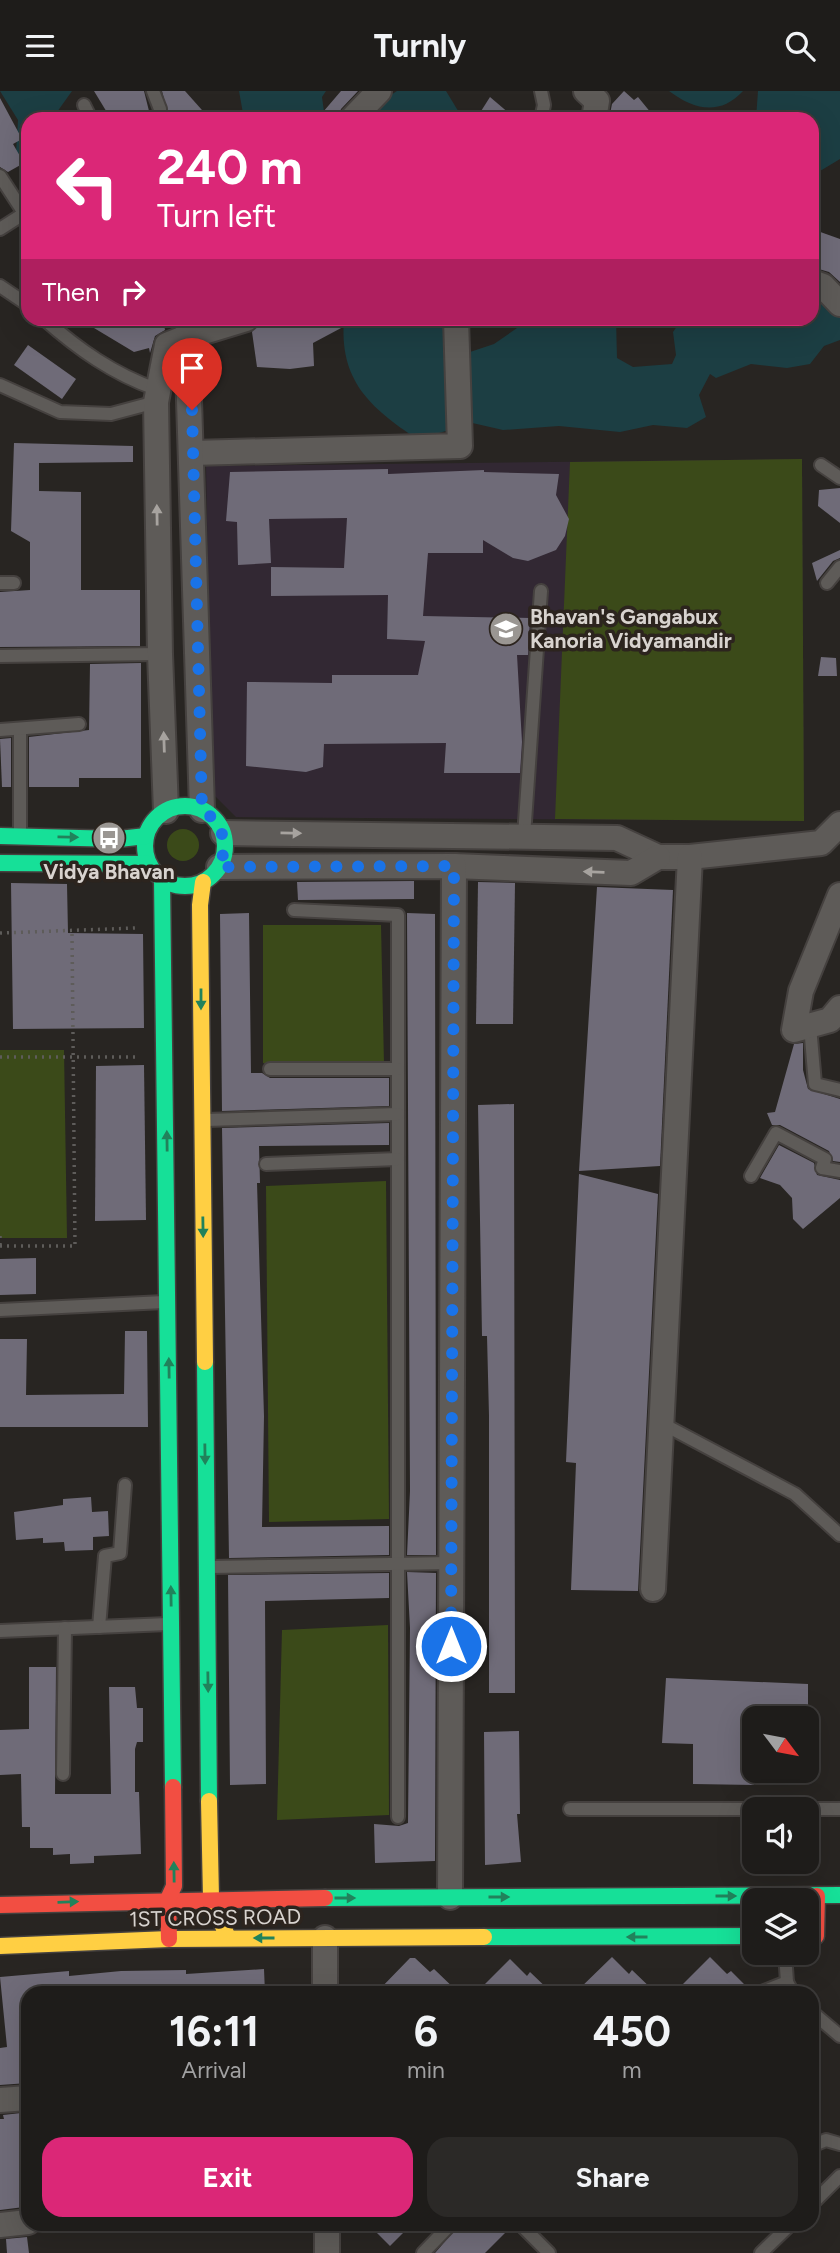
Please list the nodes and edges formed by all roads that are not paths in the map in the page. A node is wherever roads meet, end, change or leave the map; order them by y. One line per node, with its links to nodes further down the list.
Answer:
1 (153, 91): 7 (lane)
2 (379, 91): 8 (street)
3 (541, 91): 9 (lane)
4 (586, 91): 10 (street)
5 (84, 105): 6 (lane)
6 (88, 112)
7 (158, 112)
8 (359, 112)
9 (542, 112)
10 (595, 112)
11 (0, 176): 12 (lane)
12 (21, 205)
13 (21, 215): 14 (lane)
14 (1, 227)
15 (819, 285): 18 (street)
16 (0, 286): 17 (lane)
17 (21, 300)
18 (840, 304)
19 (52, 326): 23 (lane)
20 (456, 326): 24 (street)
21 (189, 328): 23 (street); 24 (street)
22 (0, 385): 23 (lane)
23 (156, 395): 30 (street, one-way to 23)
24 (192, 453): 36 (street)
25 (821, 465): 26 (lane)
26 (840, 478)
27 (840, 567): 28 (lane)
28 (827, 583)
29 (541, 591): 41 (lane)
30 (160, 654): 31 (lane); 35 (street, one-way to 30)
31 (0, 656)
32 (79, 724): 33 (lane)
33 (20, 729): 34 (lane); 42 (lane)
34 (0, 730)
35 (166, 810): 36 (street); 40 (street)
36 (202, 810): 38 (street)
37 (840, 824): 44 (street)
38 (223, 833): 41 (street, one-way to 41); 48 (street)
39 (0, 836): 42 (street)
40 (146, 836): 42 (street, one-way to 40); 46 (street)
41 (524, 836): 43 (street)
42 (20, 837)
43 (658, 857): 44 (street); 47 (street, one-way to 47)
44 (690, 857): 66 (street)
45 (0, 863): 46 (street)
46 (149, 864): 49 (street)
47 (454, 866): 48 (street); 70 (street)
48 (211, 874): 49 (street); 52 (street)
49 (162, 880): 52 (street)
50 (840, 895): 54 (street)
51 (293, 910): 56 (lane)
52 (183, 973): 59 (street, one-way to 59); 64 (street, one-way to 52)
53 (840, 1009): 54 (street)
54 (810, 1026): 57 (lane)
55 (270, 1069): 56 (lane)
56 (398, 1069): 58 (lane)
57 (840, 1090)
58 (398, 1114): 59 (lane); 60 (lane)
59 (202, 1120): 64 (street, one-way to 64)
60 (398, 1159): 61 (lane); 69 (lane)
61 (266, 1164)
62 (840, 1174): 63 (lane)
63 (751, 1176)
64 (182, 1289): 65 (lane); 71 (street, one-way to 71); 73 (street, one-way to 64)
65 (0, 1310)
66 (661, 1423): 68 (lane); 72 (street)
67 (125, 1485): 74 (lane)
68 (840, 1535)
69 (398, 1562): 70 (lane); 71 (lane); 80 (lane)
70 (451, 1563): 84 (street)
71 (207, 1567): 85 (street, one-way to 85)
72 (653, 1589)
73 (172, 1624): 74 (lane); 86 (street, one-way to 73)
74 (99, 1627): 75 (lane)
75 (65, 1628): 76 (lane); 77 (lane)
76 (0, 1631)
77 (63, 1774)
78 (570, 1809): 79 (lane)
79 (840, 1809)
80 (398, 1817)
81 (840, 1895): 83 (street)
82 (742, 1896): 84 (street, one-way to 82)
83 (819, 1896)
84 (440, 1897): 85 (street, one-way to 84)
85 (211, 1898): 86 (street); 90 (street)
86 (169, 1899): 88 (street, one-way to 86); 92 (street)
87 (0, 1905): 88 (street)
88 (21, 1924): 92 (street, 1ST CROSS ROAD); 93 (street, 1ST CROSS ROAD)
89 (742, 1936): 91 (street, 1ST CROSS ROAD, one-way to 91)
90 (228, 1938): 91 (street, 1ST CROSS ROAD, one-way to 90); 92 (street, 1ST CROSS ROAD)
91 (325, 1938): 95 (street)
92 (169, 1939)
93 (0, 1946)
94 (787, 1965): 96 (lane)
95 (326, 1986)
96 (790, 1986)
97 (819, 2018): 98 (lane)
98 (840, 2036)
99 (21, 2098): 100 (street)
100 (0, 2100)
101 (819, 2143): 102 (lane)
102 (840, 2144)
103 (840, 2176): 104 (lane)
104 (819, 2197)
105 (21, 2223): 106 (street)
106 (0, 2225)
107 (327, 2231): 111 (street)
108 (444, 2231): 112 (lane)
109 (527, 2231): 113 (lane)
110 (784, 2231): 114 (lane)
111 (327, 2253)
112 (423, 2253)
113 (549, 2253)
114 (761, 2253)

